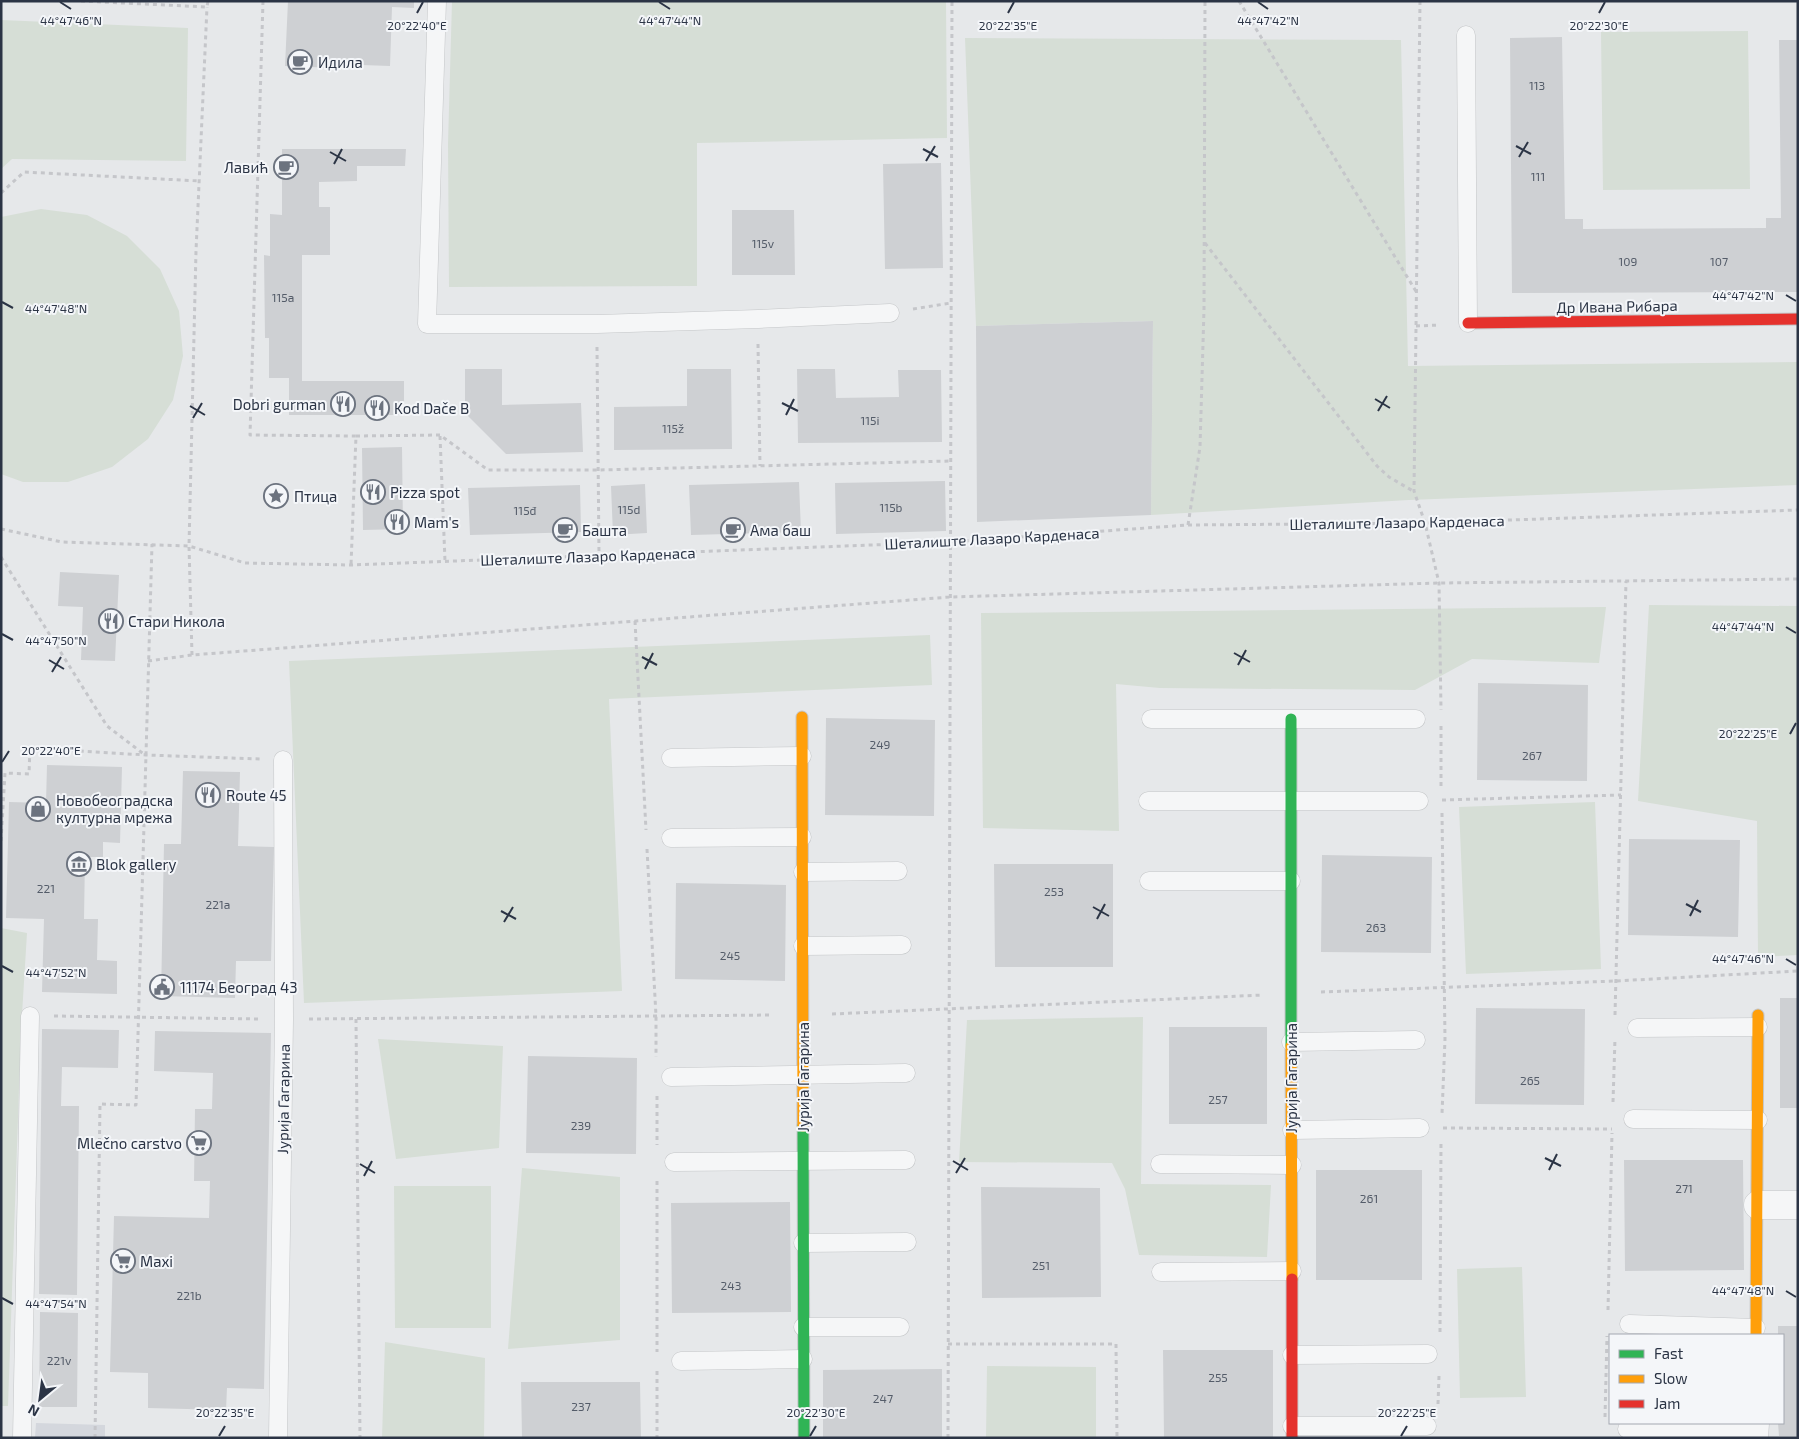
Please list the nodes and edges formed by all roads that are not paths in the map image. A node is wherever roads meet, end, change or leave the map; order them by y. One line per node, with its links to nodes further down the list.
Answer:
1 (437, 1): 3 (lane)
2 (1466, 35): 5 (lane)
3 (890, 313)
4 (1798, 319): 5 (street, Др Ивана Рибара)
5 (1468, 323)
6 (802, 717): 10 (street, Јурија Гагарина)
7 (1151, 719): 8 (lane)
8 (1291, 719): 9 (lane); 13 (street, Јурија Гагарина)
9 (1416, 719)
10 (802, 756): 11 (lane); 16 (street, Јурија Гагарина)
11 (671, 758)
12 (283, 760): 60 (lane, Јурија Гагарина)
13 (1291, 800): 14 (lane); 15 (lane); 21 (street, Јурија Гагарина)
14 (1419, 800)
15 (1148, 801)
16 (802, 837): 17 (lane); 19 (street, Јурија Гагарина)
17 (671, 838)
18 (898, 871): 19 (lane)
19 (803, 872): 23 (street, Јурија Гагарина)
20 (1148, 881): 21 (lane)
21 (1291, 881): 28 (street, Јурија Гагарина)
22 (902, 945): 23 (lane)
23 (803, 946): 30 (street, Јурија Гагарина)
24 (30, 1016): 59 (lane)
25 (1758, 1021): 26 (lane); 33 (street)
26 (1637, 1028)
27 (1416, 1040): 28 (lane)
28 (1291, 1042): 35 (street, Јурија Гагарина)
29 (906, 1073): 30 (lane)
30 (803, 1075): 31 (lane); 36 (street, Јурија Гагарина)
31 (671, 1077)
32 (1633, 1119): 33 (lane)
33 (1758, 1120): 41 (street)
34 (1420, 1128): 35 (lane)
35 (1292, 1130): 40 (street, Јурија Гагарина)
36 (803, 1160): 37 (lane); 38 (lane); 44 (street, Јурија Гагарина)
37 (906, 1160)
38 (674, 1162)
39 (1160, 1164): 40 (lane)
40 (1292, 1165): 45 (street, Јурија Гагарина)
41 (1758, 1205): 42 (street); 50 (street)
42 (1798, 1205)
43 (907, 1242): 44 (lane)
44 (803, 1243): 48 (street, Јурија Гагарина)
45 (1292, 1271): 46 (lane); 52 (street, Јурија Гагарина)
46 (1161, 1272)
47 (1629, 1324): 50 (lane)
48 (804, 1327): 49 (lane); 53 (street, Јурија Гагарина)
49 (900, 1328)
50 (1756, 1332)
51 (1428, 1354): 52 (lane)
52 (1292, 1355): 58 (street, Јурија Гагарина)
53 (803, 1359): 54 (lane); 62 (street, Јурија Гагарина)
54 (681, 1361)
55 (1427, 1426): 58 (lane)
56 (1627, 1429): 57 (lane)
57 (1754, 1430)
58 (1292, 1432)
59 (22, 1438)
60 (278, 1438)
61 (788, 1438): 62 (lane)
62 (804, 1438)

